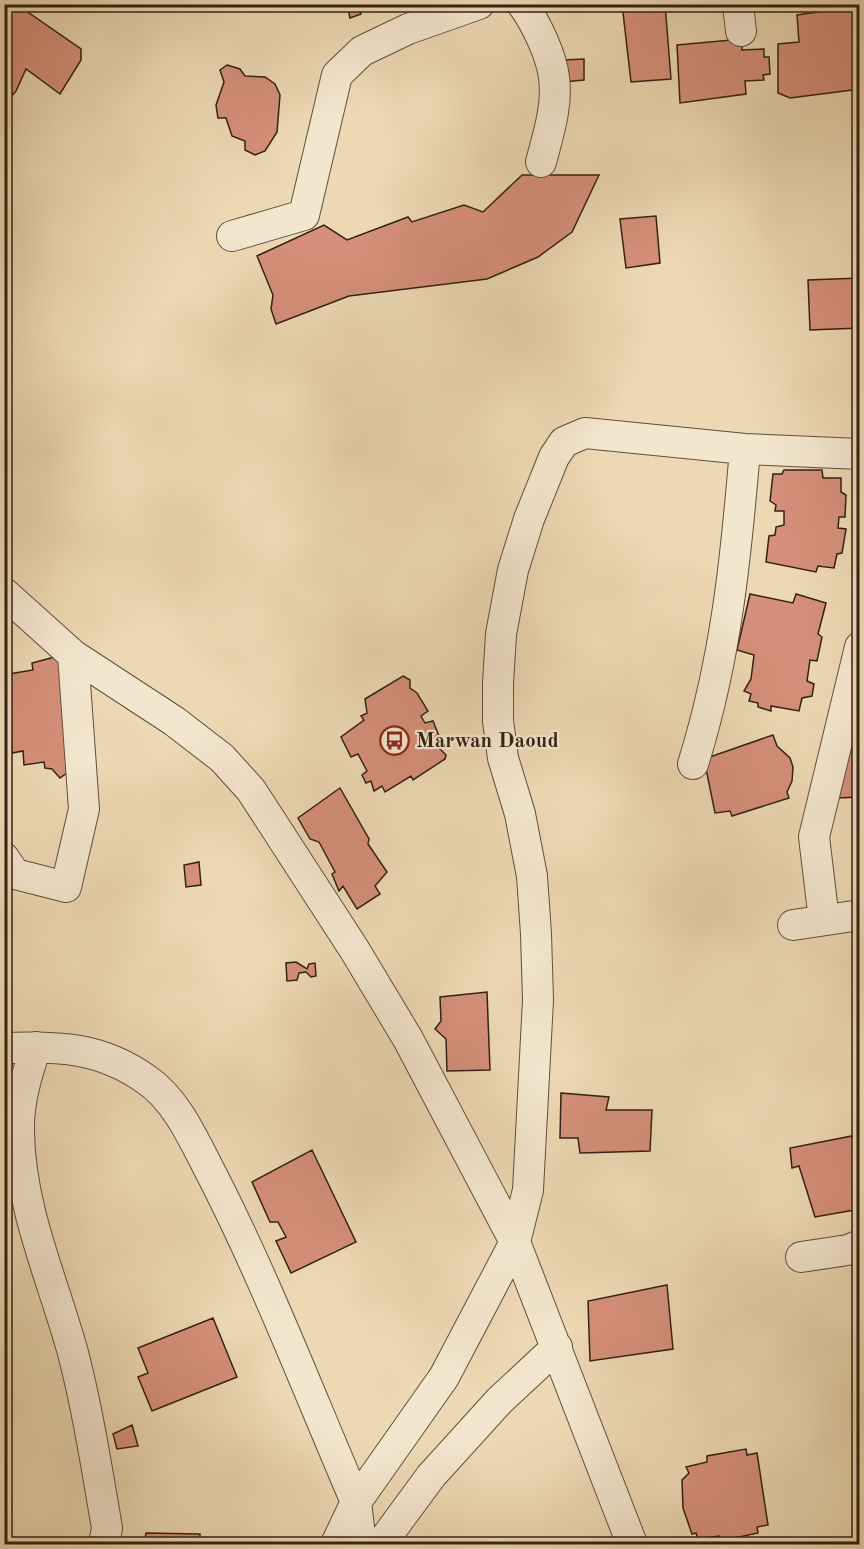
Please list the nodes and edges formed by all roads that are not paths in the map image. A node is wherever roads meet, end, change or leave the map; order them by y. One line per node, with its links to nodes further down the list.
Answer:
1 (479, 4): 4 (street)
2 (522, 4): 3 (street)
3 (541, 162)
4 (232, 236)
5 (745, 449): 6 (street); 10 (street); 17 (street)
6 (860, 454)
7 (4, 593): 9 (street)
8 (860, 647): 13 (street)
9 (73, 655): 11 (street); 17 (street)
10 (693, 764)
11 (4, 858)
12 (860, 915): 13 (street)
13 (824, 920): 14 (street)
14 (793, 925)
15 (36, 1047): 16 (street); 21 (street); 22 (street)
16 (4, 1048)
17 (515, 1242): 20 (street); 21 (street)
18 (860, 1245): 19 (street)
19 (801, 1257)
20 (557, 1347): 25 (street); 26 (street)
21 (356, 1502): 23 (street); 24 (street)
22 (104, 1545)
23 (336, 1545)
24 (361, 1545)
25 (381, 1545)
26 (632, 1545)

